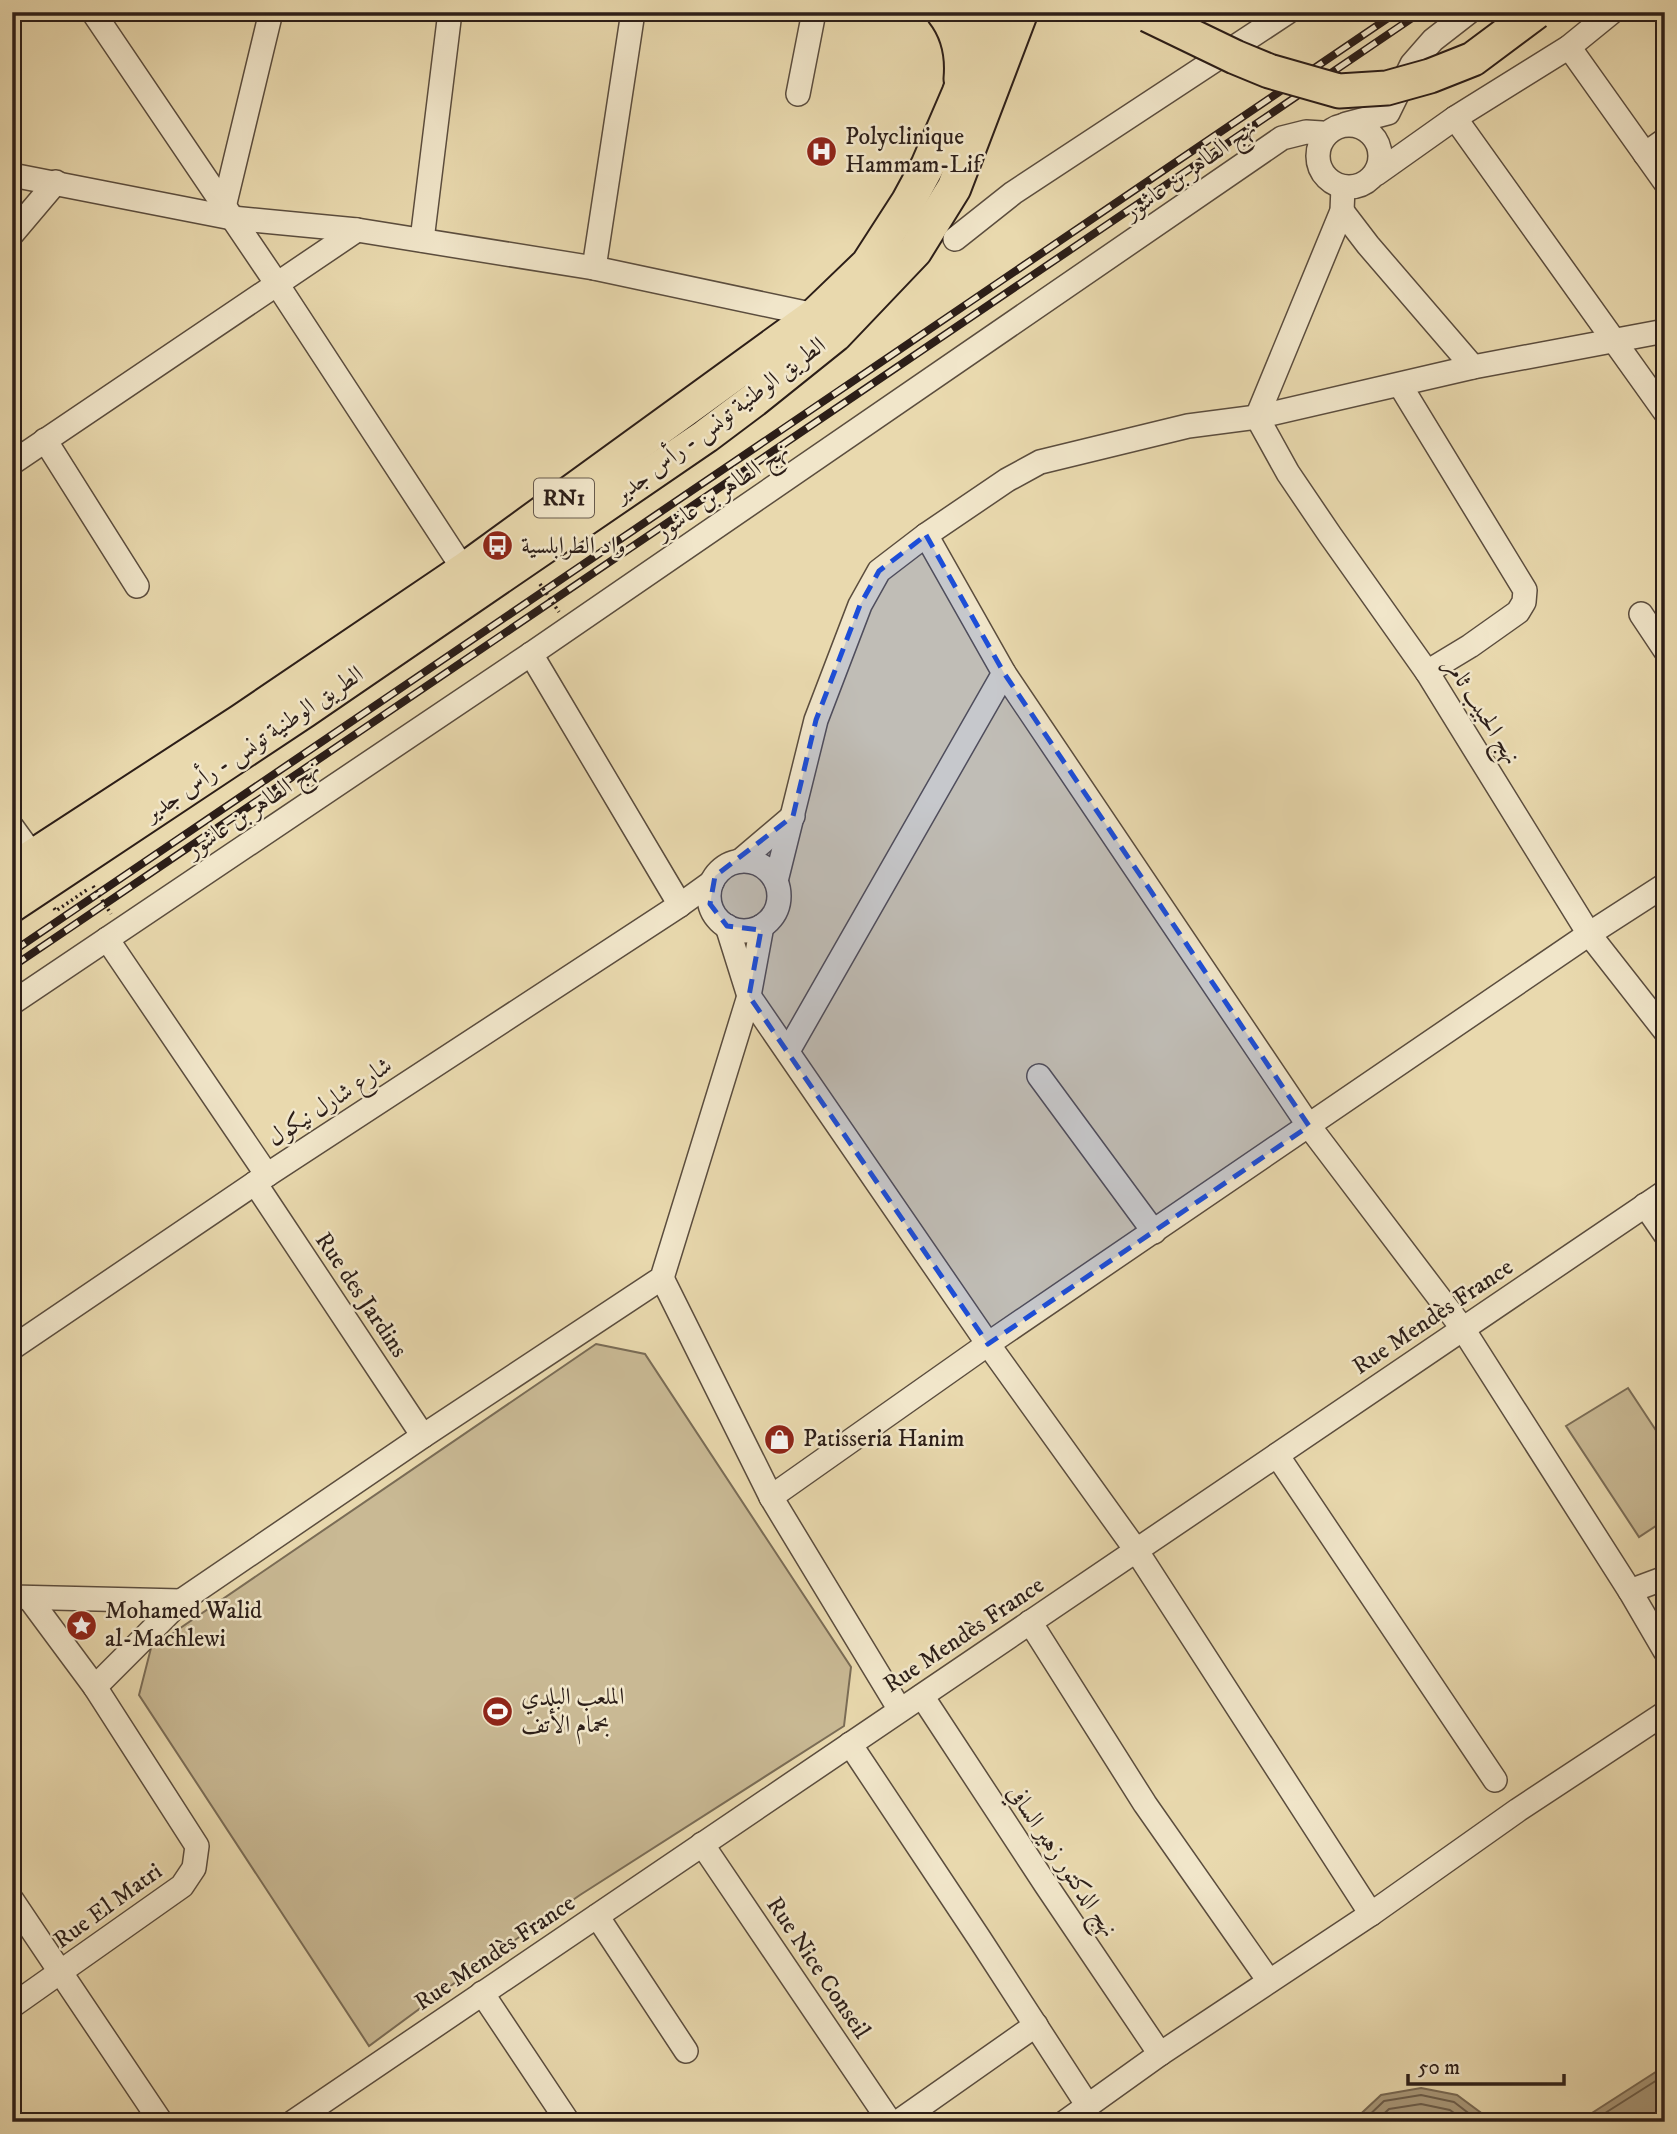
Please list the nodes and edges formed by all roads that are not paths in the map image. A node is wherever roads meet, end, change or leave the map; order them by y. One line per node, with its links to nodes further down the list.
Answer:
1 (93, 12): 30 (street)
2 (271, 12): 30 (street)
3 (450, 12): 34 (street)
4 (633, 12): 35 (street)
5 (814, 12): 17 (street)
6 (943, 12): 18 (highway)
7 (989, 12): 18 (highway, الطريق الوطنية تونس - رأس جدير / RN1)
8 (1021, 12): 16 (highway, الطريق الوطنية تونس - رأس جدير / RN1)
9 (1041, 12): 16 (highway)
10 (1288, 12): 33 (street)
11 (1469, 12): 20 (street)
12 (1536, 12): 14 (highway, bridge)
13 (1612, 12): 15 (street)
14 (1145, 13)
15 (1569, 47): 19 (street); 23 (street)
16 (1006, 49): 57 (highway, الطريق الوطنية تونس - رأس جدير / RN1)
17 (798, 93)
18 (959, 93): 37 (highway, الطريق الوطنية تونس - رأس جدير / RN1)
19 (1455, 118): 24 (street); 39 (street)
20 (1344, 125): 21 (street); 24 (street)
21 (1323, 138): 28 (street); 51 (street, نهج الطاهر بن عاشور)
22 (1665, 140): 23 (street)
23 (1645, 154): 27 (street)
24 (1376, 174): 28 (street)
25 (12, 175): 26 (street)
26 (56, 182): 30 (street); 32 (street)
27 (1665, 182)
28 (1343, 187): 29 (street)
29 (1342, 211): 40 (street); 43 (street)
30 (228, 212): 31 (street); 36 (street)
31 (357, 230): 34 (street); 36 (street)
32 (12, 233)
33 (955, 239)
34 (422, 240): 35 (street)
35 (594, 268): 37 (street)
36 (277, 284): 44 (street); 47 (street)
37 (815, 315): 47 (highway, الطريق الوطنية تونس - رأس جدير / RN1)
38 (1665, 331): 39 (street)
39 (1612, 341): 40 (street); 42 (street)
40 (1473, 367): 41 (street)
41 (1400, 385): 43 (street); 52 (street)
42 (1665, 412)
43 (1257, 417): 46 (street); 52 (street, نهج الحبيب ثامر)
44 (45, 440): 45 (street); 48 (street)
45 (12, 463)
46 (926, 535): 53 (street); 54 (street)
47 (464, 570): 57 (highway, الطريق الوطنية تونس - رأس جدير / RN1)
48 (137, 586)
49 (1642, 614): 50 (street)
50 (1665, 650)
51 (531, 654): 62 (street); 66 (street, نهج الطاهر بن عاشور)
52 (1427, 672): 65 (street, نهج الحبيب ثامر)
53 (1003, 673): 70 (street); 72 (street)
54 (793, 816): 56 (street); 58 (street)
55 (12, 827): 57 (street)
56 (740, 861): 58 (street); 59 (street)
57 (38, 880): 61 (highway, الطريق الوطنية تونس - رأس جدير / RN1)
58 (776, 881): 64 (street)
59 (712, 882): 62 (street, شارع شارل نيكول); 63 (street)
60 (1665, 885): 65 (street)
61 (12, 905)
62 (680, 905): 63 (street); 73 (street, شارع شارل نيكول)
63 (721, 921): 64 (street); 67 (street)
64 (762, 926): 67 (street)
65 (1590, 933): 69 (street, نهج الحبيب ثامر); 72 (street)
66 (107, 939): 68 (street, نهج الطاهر بن عاشور); 73 (street, Rue des Jardins)
67 (749, 996): 70 (street); 78 (street)
68 (12, 1003)
69 (1665, 1031)
70 (788, 1051): 80 (street)
71 (1039, 1076): 76 (street)
72 (1309, 1126): 76 (street); 79 (street)
73 (261, 1179): 81 (street, شارع شارل نيكول); 82 (street, Rue des Jardins)
74 (1665, 1192): 75 (street, Rue Mendès France)
75 (1645, 1205): 77 (street); 79 (street, Rue Mendès France)
76 (1154, 1232): 80 (street)
77 (1665, 1234)
78 (662, 1278): 82 (street); 84 (street)
79 (1463, 1329): 83 (street, Rue Mendès France); 87 (street)
80 (988, 1345): 84 (street); 85 (street)
81 (12, 1348)
82 (423, 1436): 89 (street)
83 (1277, 1455): 85 (street, Rue Mendès France); 97 (street)
84 (771, 1497): 94 (street)
85 (1136, 1550): 90 (street, Rue Mendès France); 100 (street)
86 (1665, 1578): 87 (street)
87 (1630, 1591): 91 (street)
88 (21, 1597): 89 (street); 92 (street)
89 (181, 1601): 92 (street)
90 (1030, 1622): 93 (street, Rue Mendès France); 103 (street)
91 (1665, 1651)
92 (95, 1687): 102 (street, Rue El Matri)
93 (922, 1696): 94 (street, Rue Mendès France); 108 (street, نهج الدكتور زهير السافي)
94 (900, 1710): 96 (street, Rue Mendès France)
95 (1665, 1713): 100 (street)
96 (850, 1744): 98 (street, Rue Mendès France); 106 (street)
97 (1495, 1780)
98 (702, 1844): 101 (street, Rue Mendès France); 114 (street, Rue Nice Conseil)
99 (12, 1900): 102 (street)
100 (1371, 1914): 103 (street)
101 (597, 1916): 104 (street, Rue Mendès France); 107 (street)
102 (61, 1973): 105 (street, Rue El Matri); 111 (street)
103 (1269, 1981): 108 (street)
104 (482, 1993): 110 (street, Rue Mendès France); 113 (street)
105 (12, 2007)
106 (1036, 2025): 109 (street); 115 (street)
107 (686, 2051)
108 (1160, 2054): 109 (street)
109 (1088, 2106): 116 (street)
110 (323, 2113): 112 (street, Rue Mendès France)
111 (161, 2122)
112 (293, 2122)
113 (568, 2122)
114 (890, 2122)
115 (898, 2122)
116 (1065, 2122)

